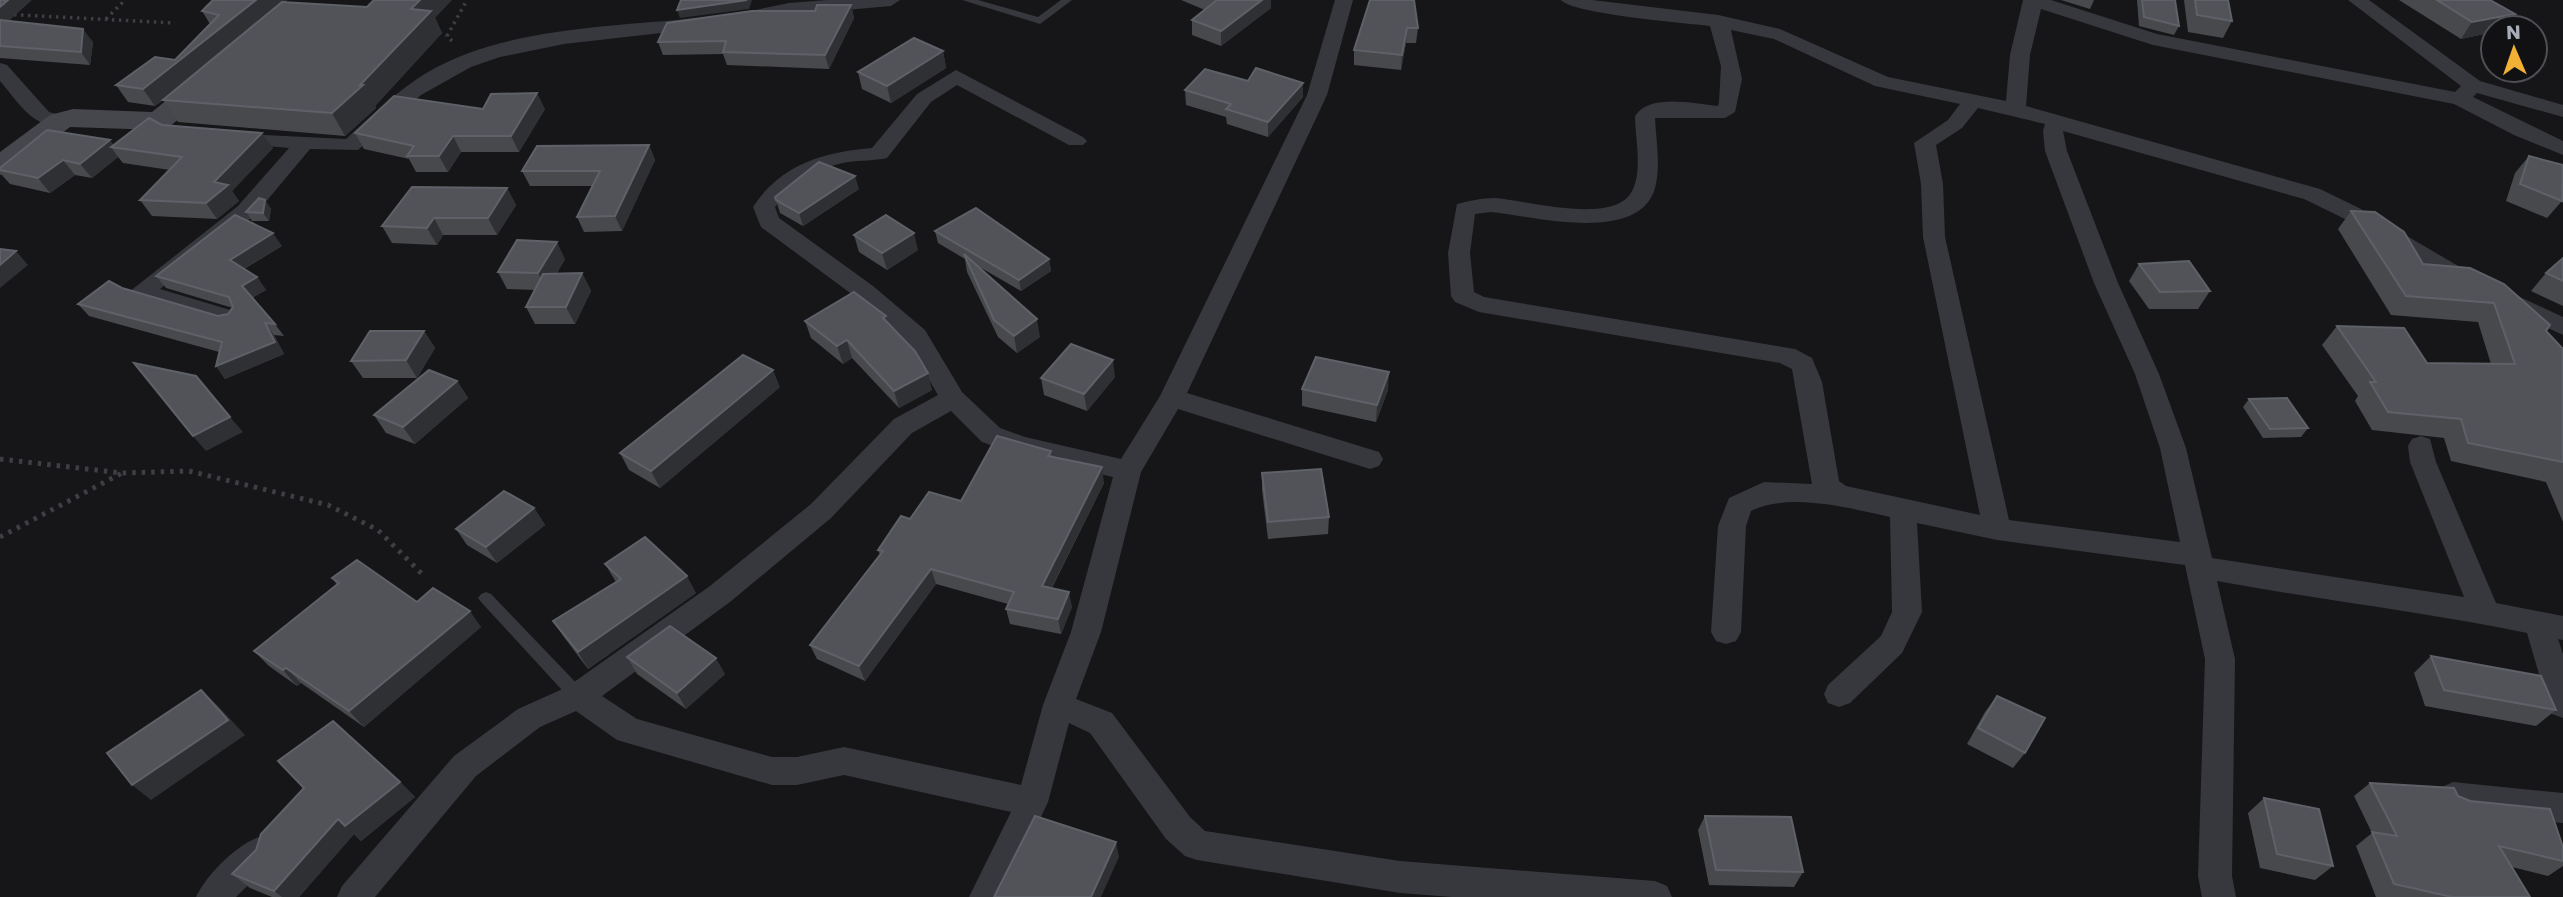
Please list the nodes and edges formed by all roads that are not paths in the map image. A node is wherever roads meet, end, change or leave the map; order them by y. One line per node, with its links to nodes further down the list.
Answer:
1 (891, 0): 19 (street)
2 (967, 0): 3 (lane)
3 (1067, 0)
4 (1344, 0): 25 (street)
5 (1570, 0): 8 (street)
6 (2033, 0): 11 (street); 13 (street)
7 (2357, 0): 11 (street)
8 (1718, 21): 12 (street); 29 (street)
9 (232, 61): 15 (street)
10 (0, 69): 15 (street)
11 (2466, 92): 14 (street); 20 (street)
12 (1973, 100): 13 (street); 31 (street)
13 (2015, 109): 16 (street)
14 (2563, 111)
15 (60, 121): 21 (street)
16 (2056, 123): 23 (street); 32 (street)
17 (213, 135): 19 (street)
18 (1076, 141): 24 (street)
19 (305, 142): 22 (street)
20 (2563, 149)
21 (0, 166)
22 (228, 318)
23 (2563, 327)
24 (953, 398): 28 (street); 38 (street)
25 (1172, 398): 27 (street); 28 (street)
26 (2421, 446): 34 (street)
27 (1370, 459)
28 (1128, 471): 39 (street)
29 (1838, 495): 30 (street); 36 (street)
30 (1903, 508): 31 (street); 37 (street)
31 (1997, 528): 32 (street)
32 (2198, 561): 34 (street); 49 (street)
33 (486, 598): 38 (lane)
34 (2485, 612): 35 (street)
35 (2551, 625): 40 (street)
36 (1726, 632)
37 (1839, 694)
38 (578, 696): 42 (street); 46 (street)
39 (1058, 705): 42 (street); 48 (street)
40 (2563, 705)
41 (2453, 797): 43 (street)
42 (1032, 802): 47 (street)
43 (2563, 808)
44 (260, 852): 45 (street)
45 (212, 897)
46 (354, 897)
47 (986, 897)
48 (1656, 897)
49 (2219, 897)

